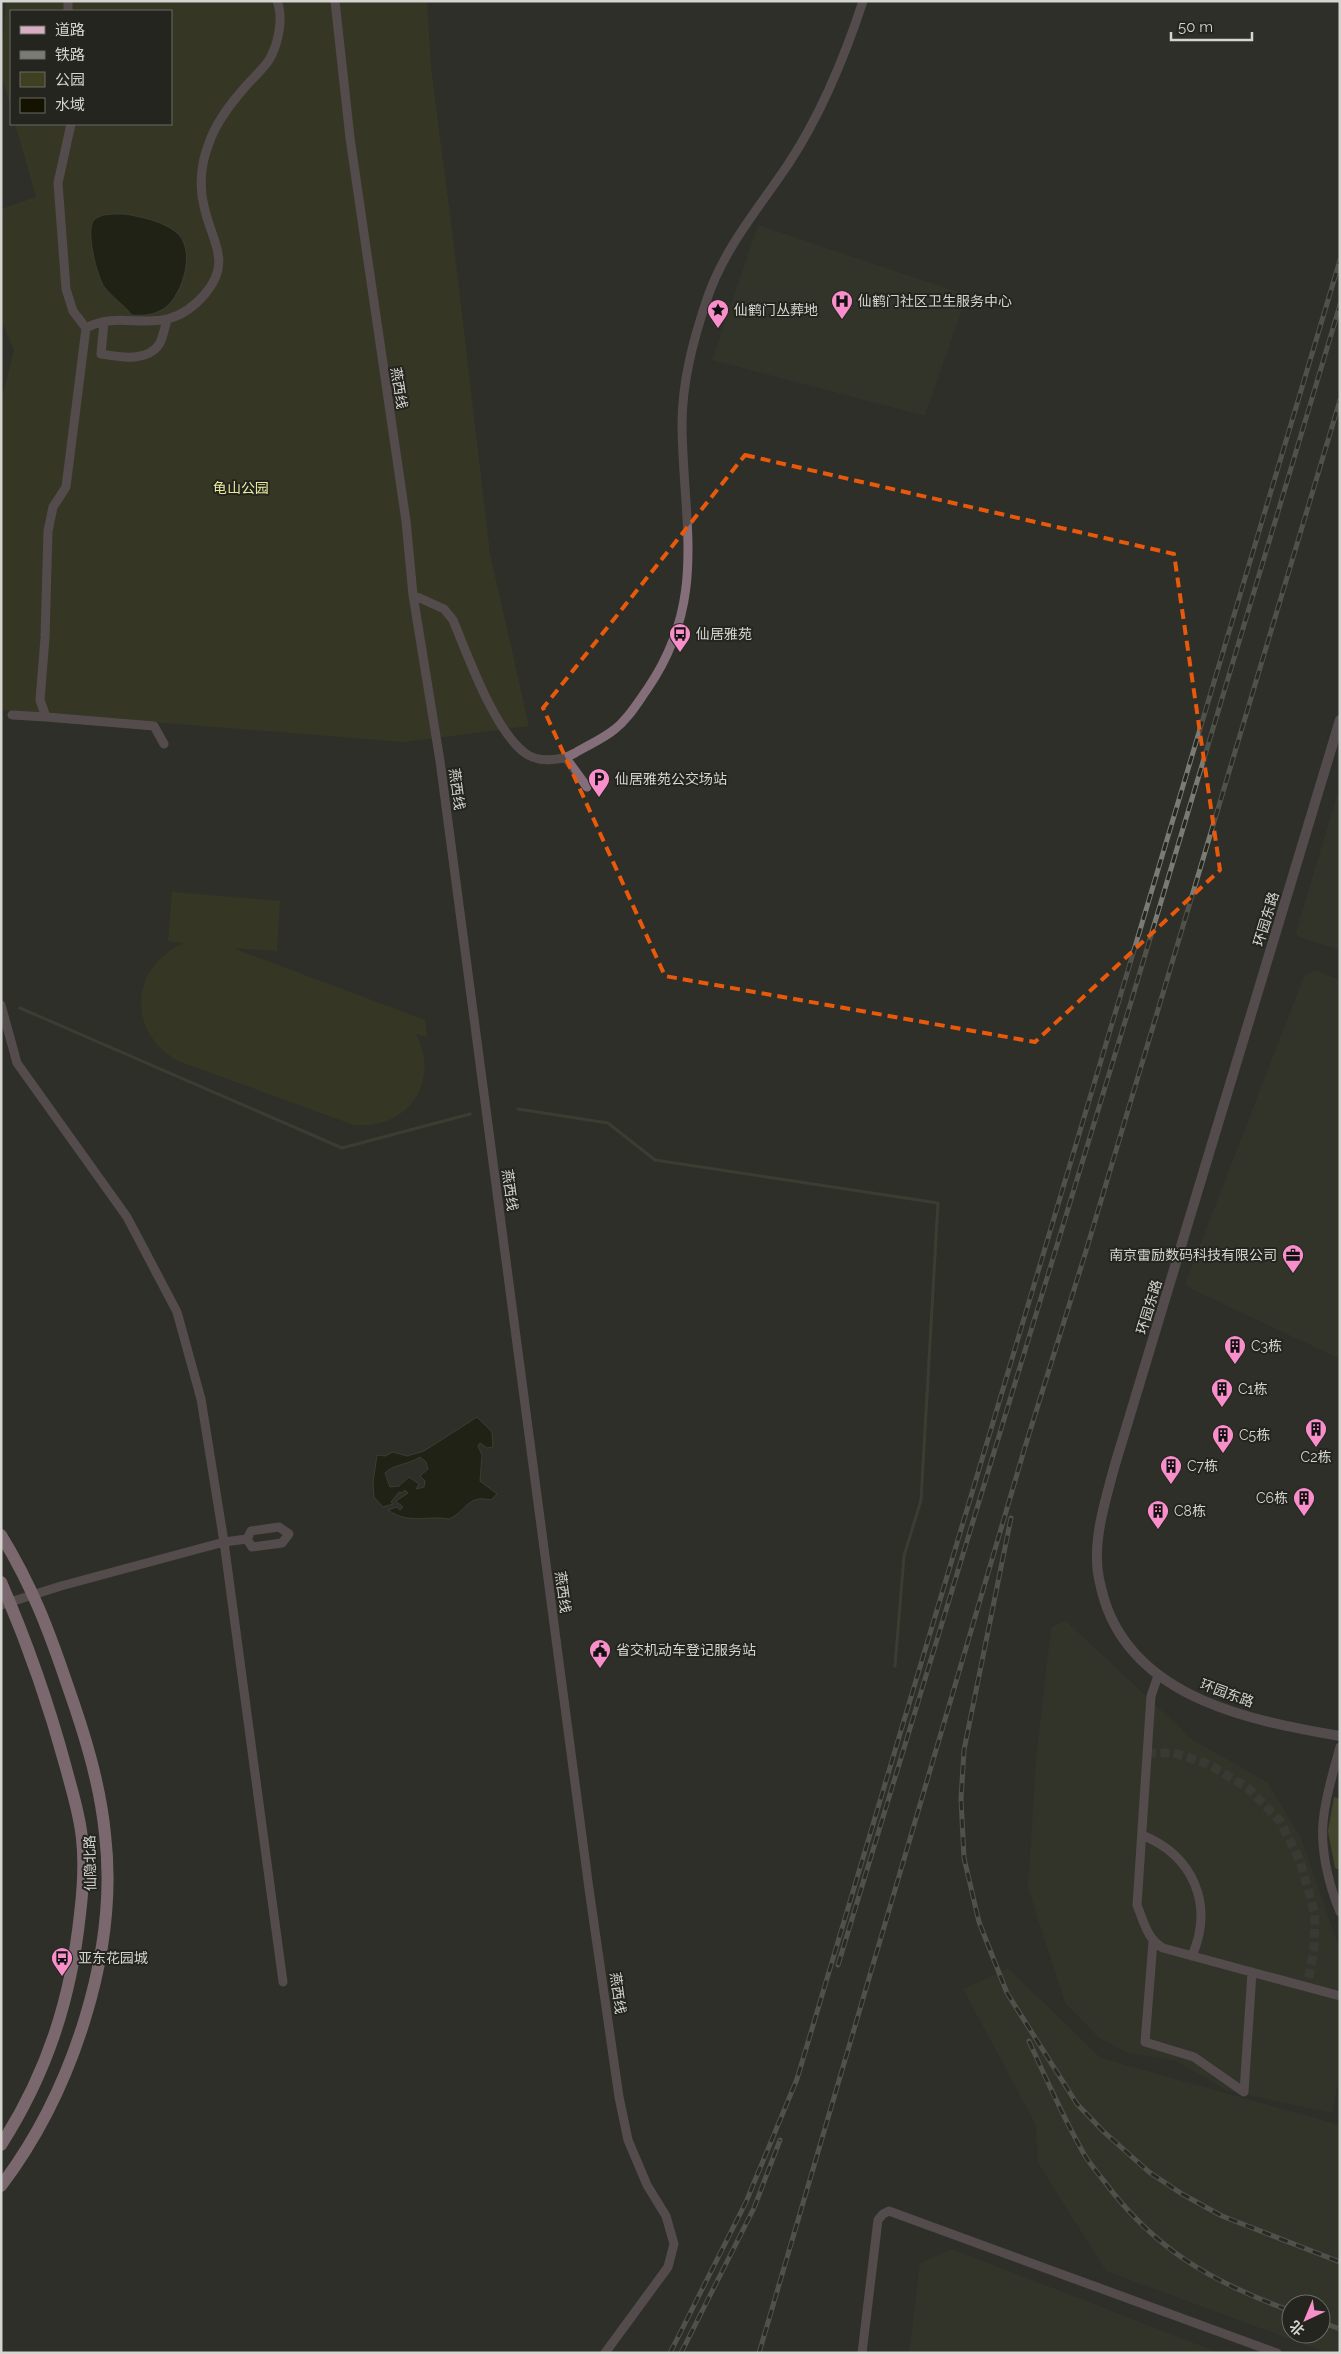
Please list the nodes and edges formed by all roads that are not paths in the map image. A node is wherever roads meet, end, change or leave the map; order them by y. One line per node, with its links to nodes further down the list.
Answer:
1 (277, 1): 5 (street)
2 (335, 1): 8 (street, 燕西线)
3 (863, 1): 13 (street)
4 (71, 125): 7 (street)
5 (167, 320): 6 (street); 6 (street)
6 (104, 322): 7 (street)
7 (86, 328): 10 (street)
8 (413, 595): 13 (street); 34 (street, 燕西线)
9 (12, 715): 10 (street)
10 (46, 717): 12 (street)
11 (1340, 720): 22 (street, 环园东路)
12 (164, 744)
13 (566, 758): 14 (street)
14 (587, 787)
15 (1, 1005): 18 (street)
16 (1, 1535): 20 (main road, 仙隐北路)
17 (246, 1539): 18 (street)
18 (224, 1542): 20 (street); 30 (street)
19 (1, 1582): 21 (main road, 仙隐北路)
20 (34, 1594): 21 (street); 33 (main road, 仙隐北路)
21 (5, 1603): 32 (main road, 仙隐北路)
22 (1158, 1676): 23 (street, 环园东路); 25 (street)
23 (1340, 1736)
24 (1340, 1747): 26 (street)
25 (1142, 1836): 27 (street); 28 (street)
26 (1340, 1912)
27 (1153, 1942): 28 (street); 29 (street)
28 (1192, 1956): 29 (street)
29 (1252, 1972): 31 (street)
30 (283, 1982)
31 (1340, 1996)
32 (1, 2145)
33 (1, 2186)
34 (605, 2353)
35 (862, 2353): 36 (street)
36 (1277, 2353)

